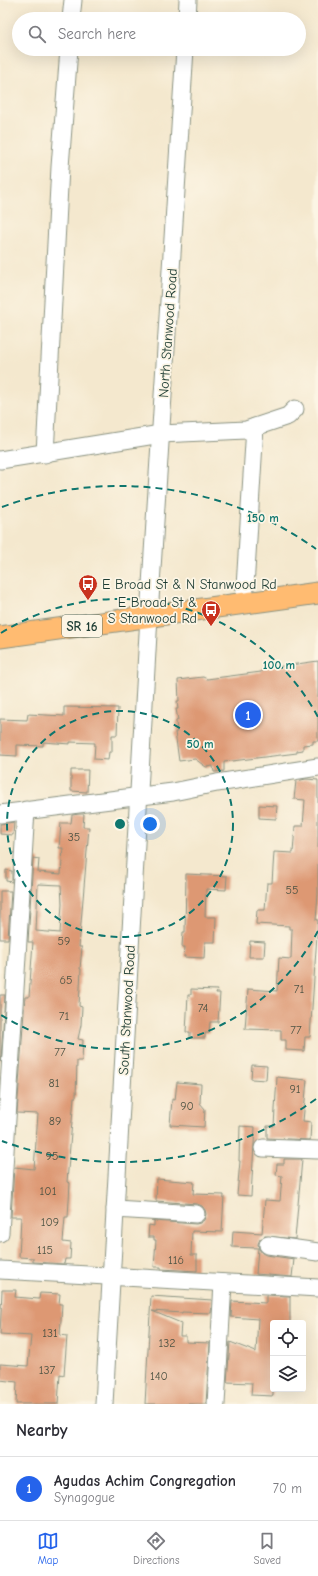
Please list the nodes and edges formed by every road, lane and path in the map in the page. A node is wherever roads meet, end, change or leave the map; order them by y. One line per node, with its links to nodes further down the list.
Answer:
1 (73, 0): 3 (street)
2 (188, 0): 4 (street)
3 (72, 12)
4 (187, 12)
5 (68, 56): 10 (street)
6 (186, 56): 9 (street, North Stanwood Road)
7 (295, 409): 8 (street)
8 (255, 427): 9 (street); 13 (street)
9 (161, 434): 10 (street); 14 (street, North Stanwood Road)
10 (45, 454): 11 (street)
11 (0, 460)
12 (318, 593): 13 (main road, SR 16)
13 (244, 603): 14 (main road, SR 16)
14 (149, 616): 15 (main road, SR 16); 17 (street, South Stanwood Road)
15 (0, 637)
16 (318, 767): 17 (street)
17 (140, 796): 18 (street); 22 (street, South Stanwood Road)
18 (26, 810): 19 (street); 24 (street)
19 (0, 814)
20 (263, 1148): 21 (street)
21 (318, 1150)
22 (115, 1209): 23 (street); 28 (street, South Stanwood Road)
23 (196, 1214)
24 (0, 1233)
25 (268, 1245): 26 (street)
26 (318, 1252)
27 (0, 1270): 28 (street)
28 (111, 1276): 29 (street); 31 (street, South Stanwood Road)
29 (223, 1283): 30 (street); 32 (street)
30 (318, 1288)
31 (104, 1404)
32 (216, 1404)

